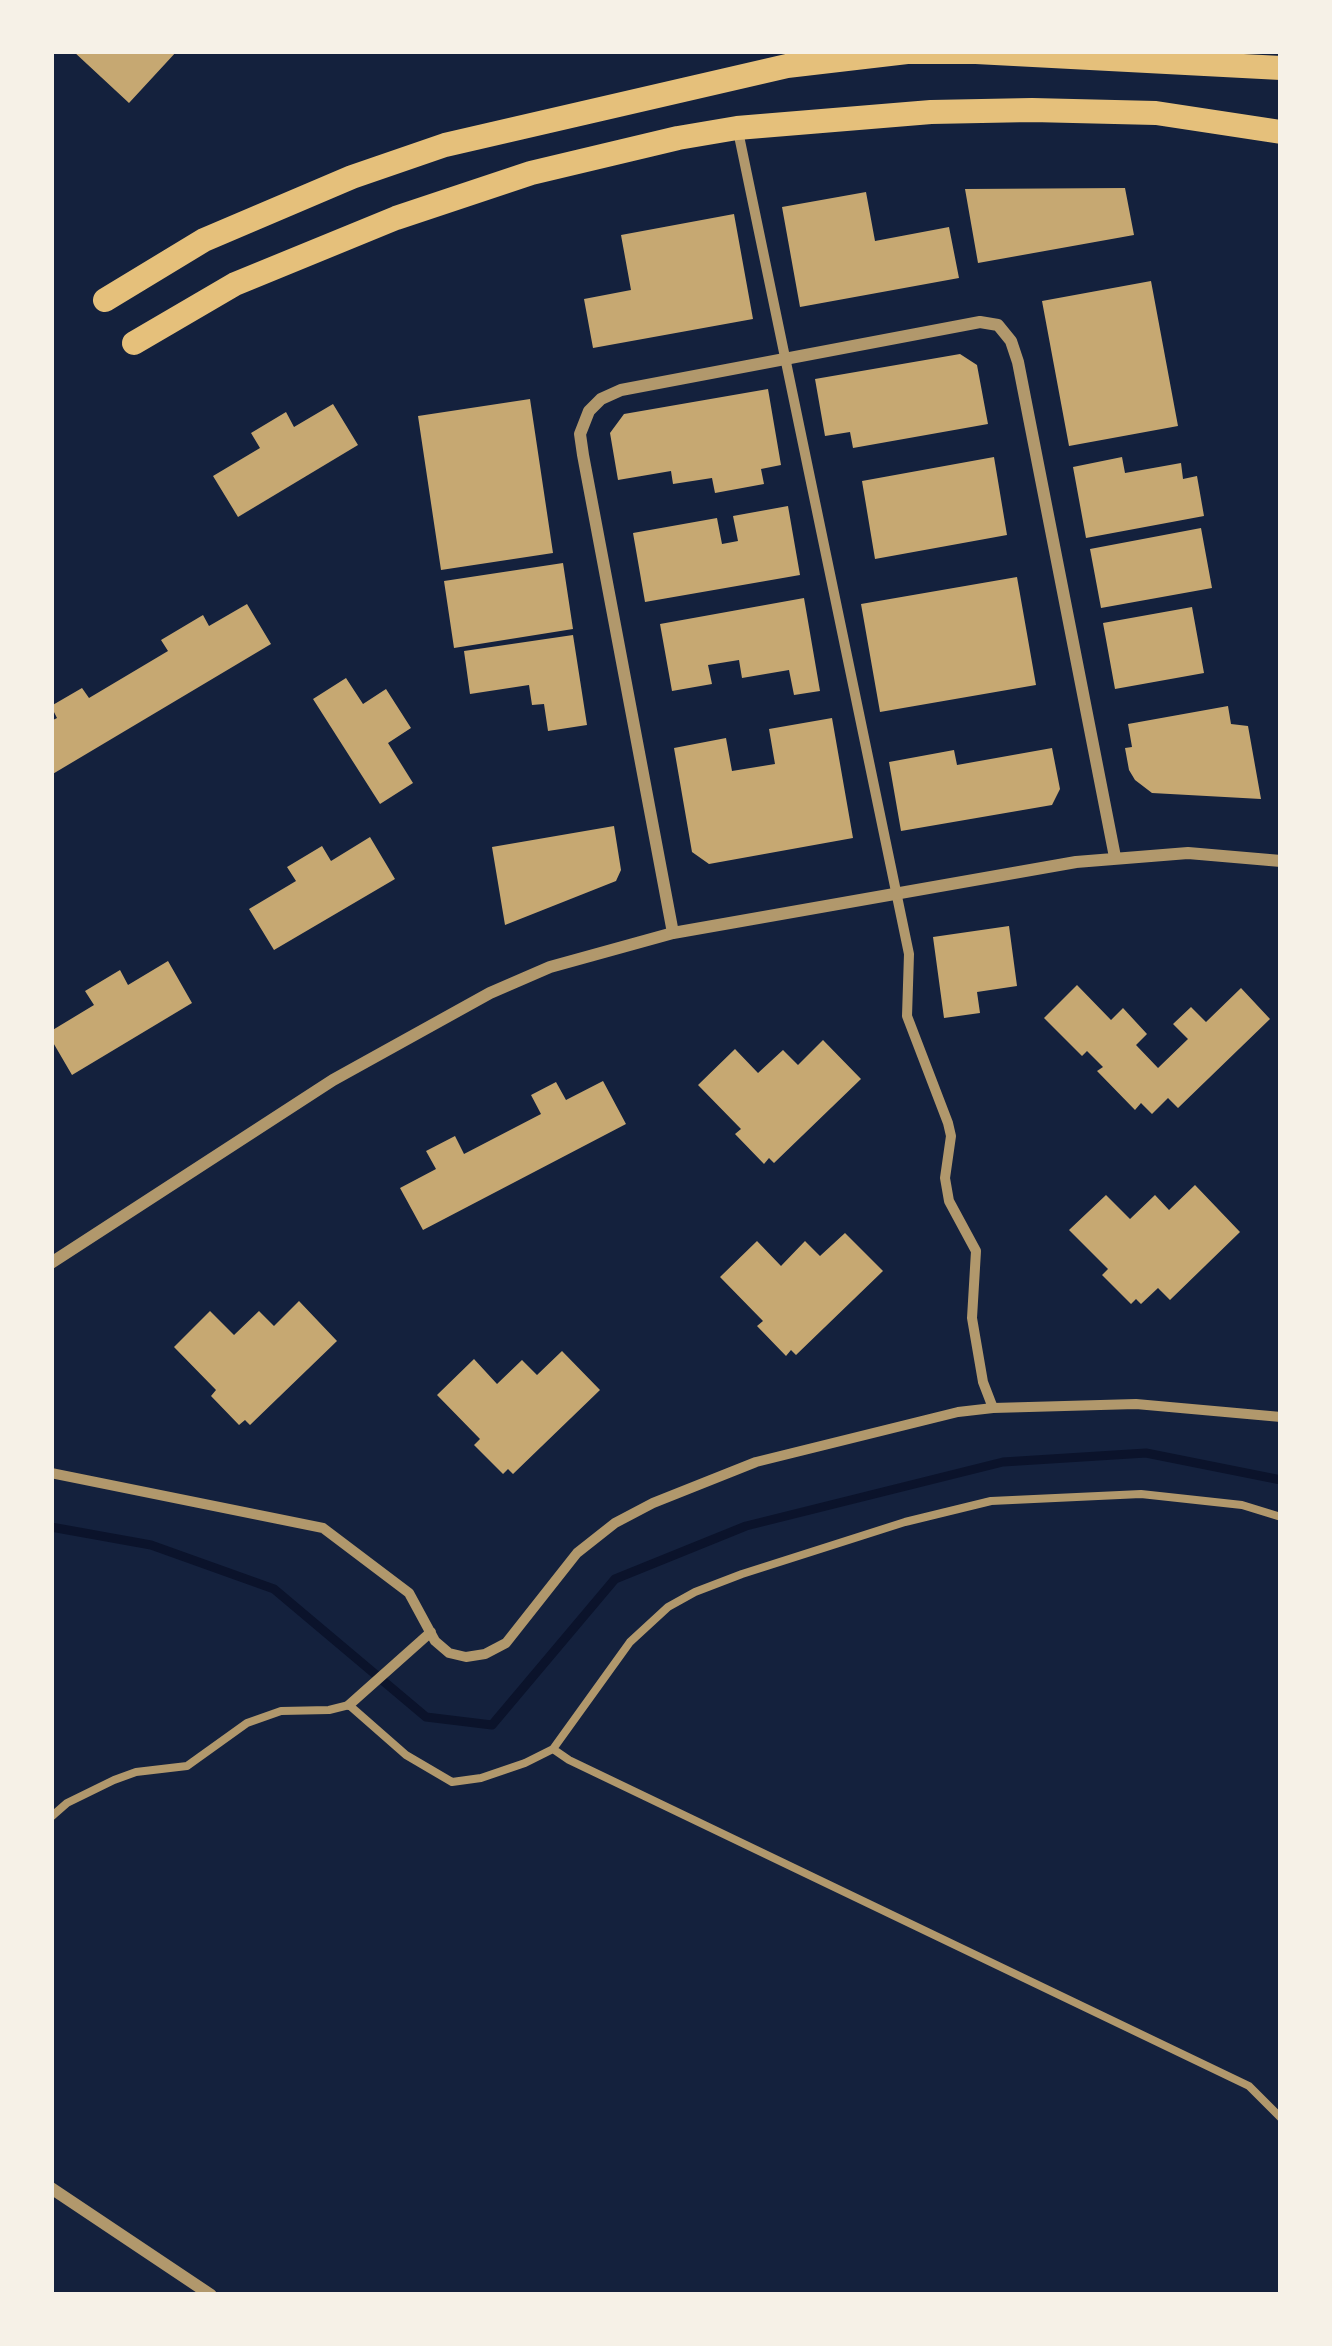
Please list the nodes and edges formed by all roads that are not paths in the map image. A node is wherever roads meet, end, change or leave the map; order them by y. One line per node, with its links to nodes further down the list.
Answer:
1 (1281, 68): 4 (main road)
2 (737, 128): 3 (main road); 5 (main road); 6 (street)
3 (1281, 131)
4 (105, 300)
5 (134, 343)
6 (783, 357): 7 (street); 9 (street); 10 (street)
7 (1115, 857): 8 (street); 9 (street)
8 (1281, 861)
9 (895, 895): 10 (street); 12 (street)
10 (673, 933): 11 (street)
11 (51, 1263)
12 (993, 1408): 13 (street); 16 (street)
13 (1281, 1417)
14 (51, 1472): 16 (street)
15 (1281, 1516): 18 (lane)
16 (431, 1632): 17 (street)
17 (349, 1705): 18 (lane); 19 (lane)
18 (553, 1748): 20 (lane)
19 (51, 1817)
20 (1281, 2118)
21 (51, 2188): 22 (street)
22 (212, 2295)

